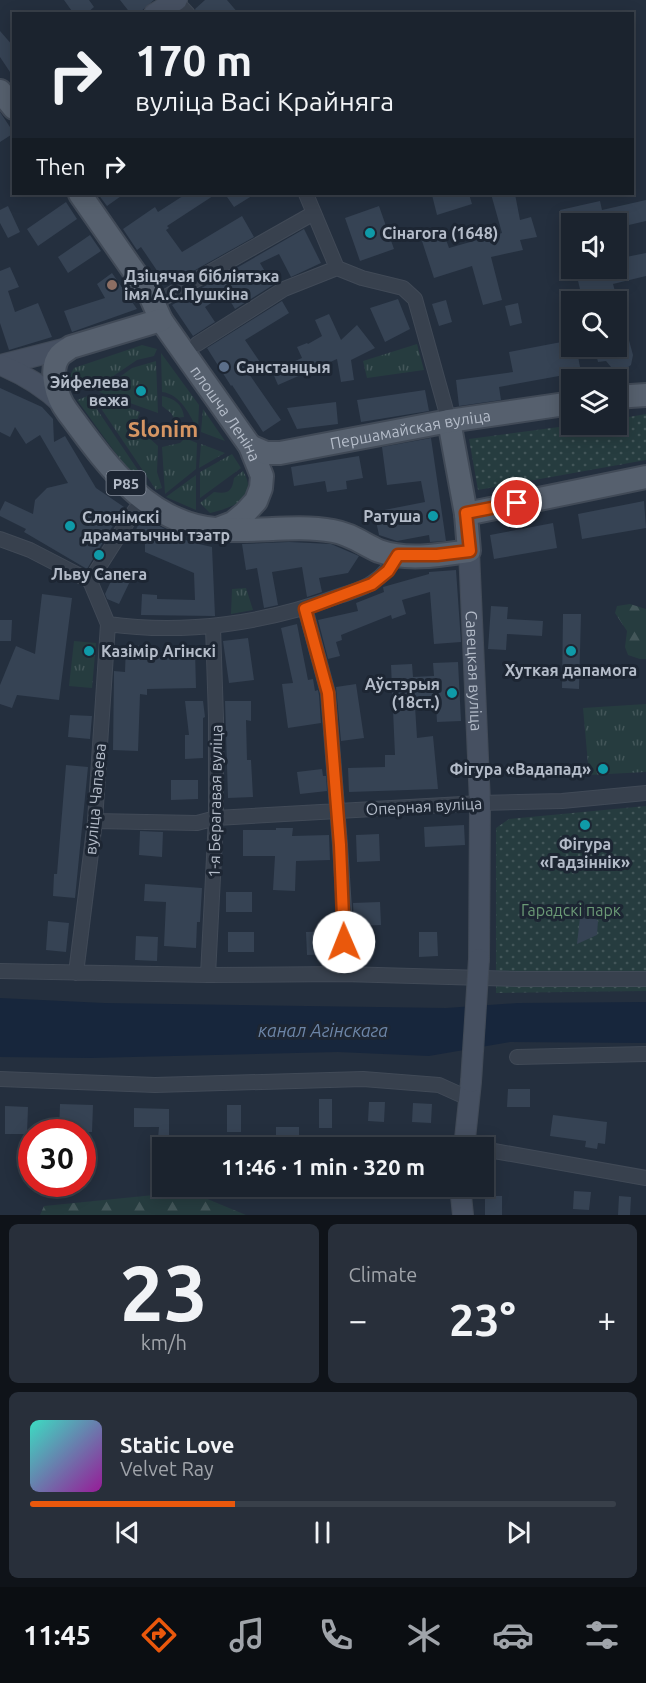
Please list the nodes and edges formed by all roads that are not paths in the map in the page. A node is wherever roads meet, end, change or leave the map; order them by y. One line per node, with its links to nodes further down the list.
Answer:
1 (176, 0): 2 (main road); 3 (street)
2 (157, 12)
3 (186, 12)
4 (81, 195): 8 (main road, плошча Леніна)
5 (306, 195): 6 (street)
6 (314, 213): 7 (street); 8 (street)
7 (334, 261): 9 (street); 16 (street, Савецкая вуліца)
8 (158, 312): 10 (main road); 17 (main road, плошча Леніна)
9 (197, 344)
10 (71, 347): 11 (main road); 14 (main road, Р85)
11 (0, 364): 14 (main road)
12 (646, 395): 13 (main road)
13 (627, 396)
14 (62, 404): 21 (main road, Р85)
15 (561, 406): 16 (main road, Першамайская вуліца)
16 (449, 421): 17 (main road, Першамайская вуліца); 20 (main road, Савецкая вуліца)
17 (250, 446): 21 (main road, плошча Леніна)
18 (646, 477): 20 (main road)
19 (135, 510): 25 (street)
20 (466, 513): 23 (main road, Савецкая вуліца)
21 (215, 529): 24 (main road, Р85)
22 (0, 539): 25 (street)
23 (470, 551): 24 (main road, Р85); 30 (main road, Савецкая вуліца)
24 (398, 555): 26 (street)
25 (90, 581): 27 (street)
26 (305, 609): 28 (street); 31 (street)
27 (108, 624): 28 (street); 33 (street, вуліца Чапаева)
28 (213, 627): 32 (street, 1-я Берагавая вуліца)
29 (646, 793): 30 (street, Оперная вуліца)
30 (480, 803): 31 (street, Оперная вуліца); 42 (main road, Савецкая вуліца, bridge)
31 (338, 811): 32 (street, Оперная вуліца); 36 (street)
32 (216, 818): 33 (street, Оперная вуліца); 37 (street, 1-я Берагавая вуліца)
33 (95, 821): 35 (street, вуліца Чапаева)
34 (0, 971): 35 (street)
35 (76, 973): 37 (street)
36 (343, 974): 37 (street); 38 (street)
37 (208, 975)
38 (646, 979)
39 (646, 1054): 40 (street)
40 (518, 1057)
41 (0, 1079): 42 (street)
42 (471, 1090): 43 (main road, Савецкая вуліца)
43 (471, 1137)
44 (494, 1152): 45 (street)
45 (646, 1178)
46 (461, 1197): 47 (main road)
47 (463, 1215)

